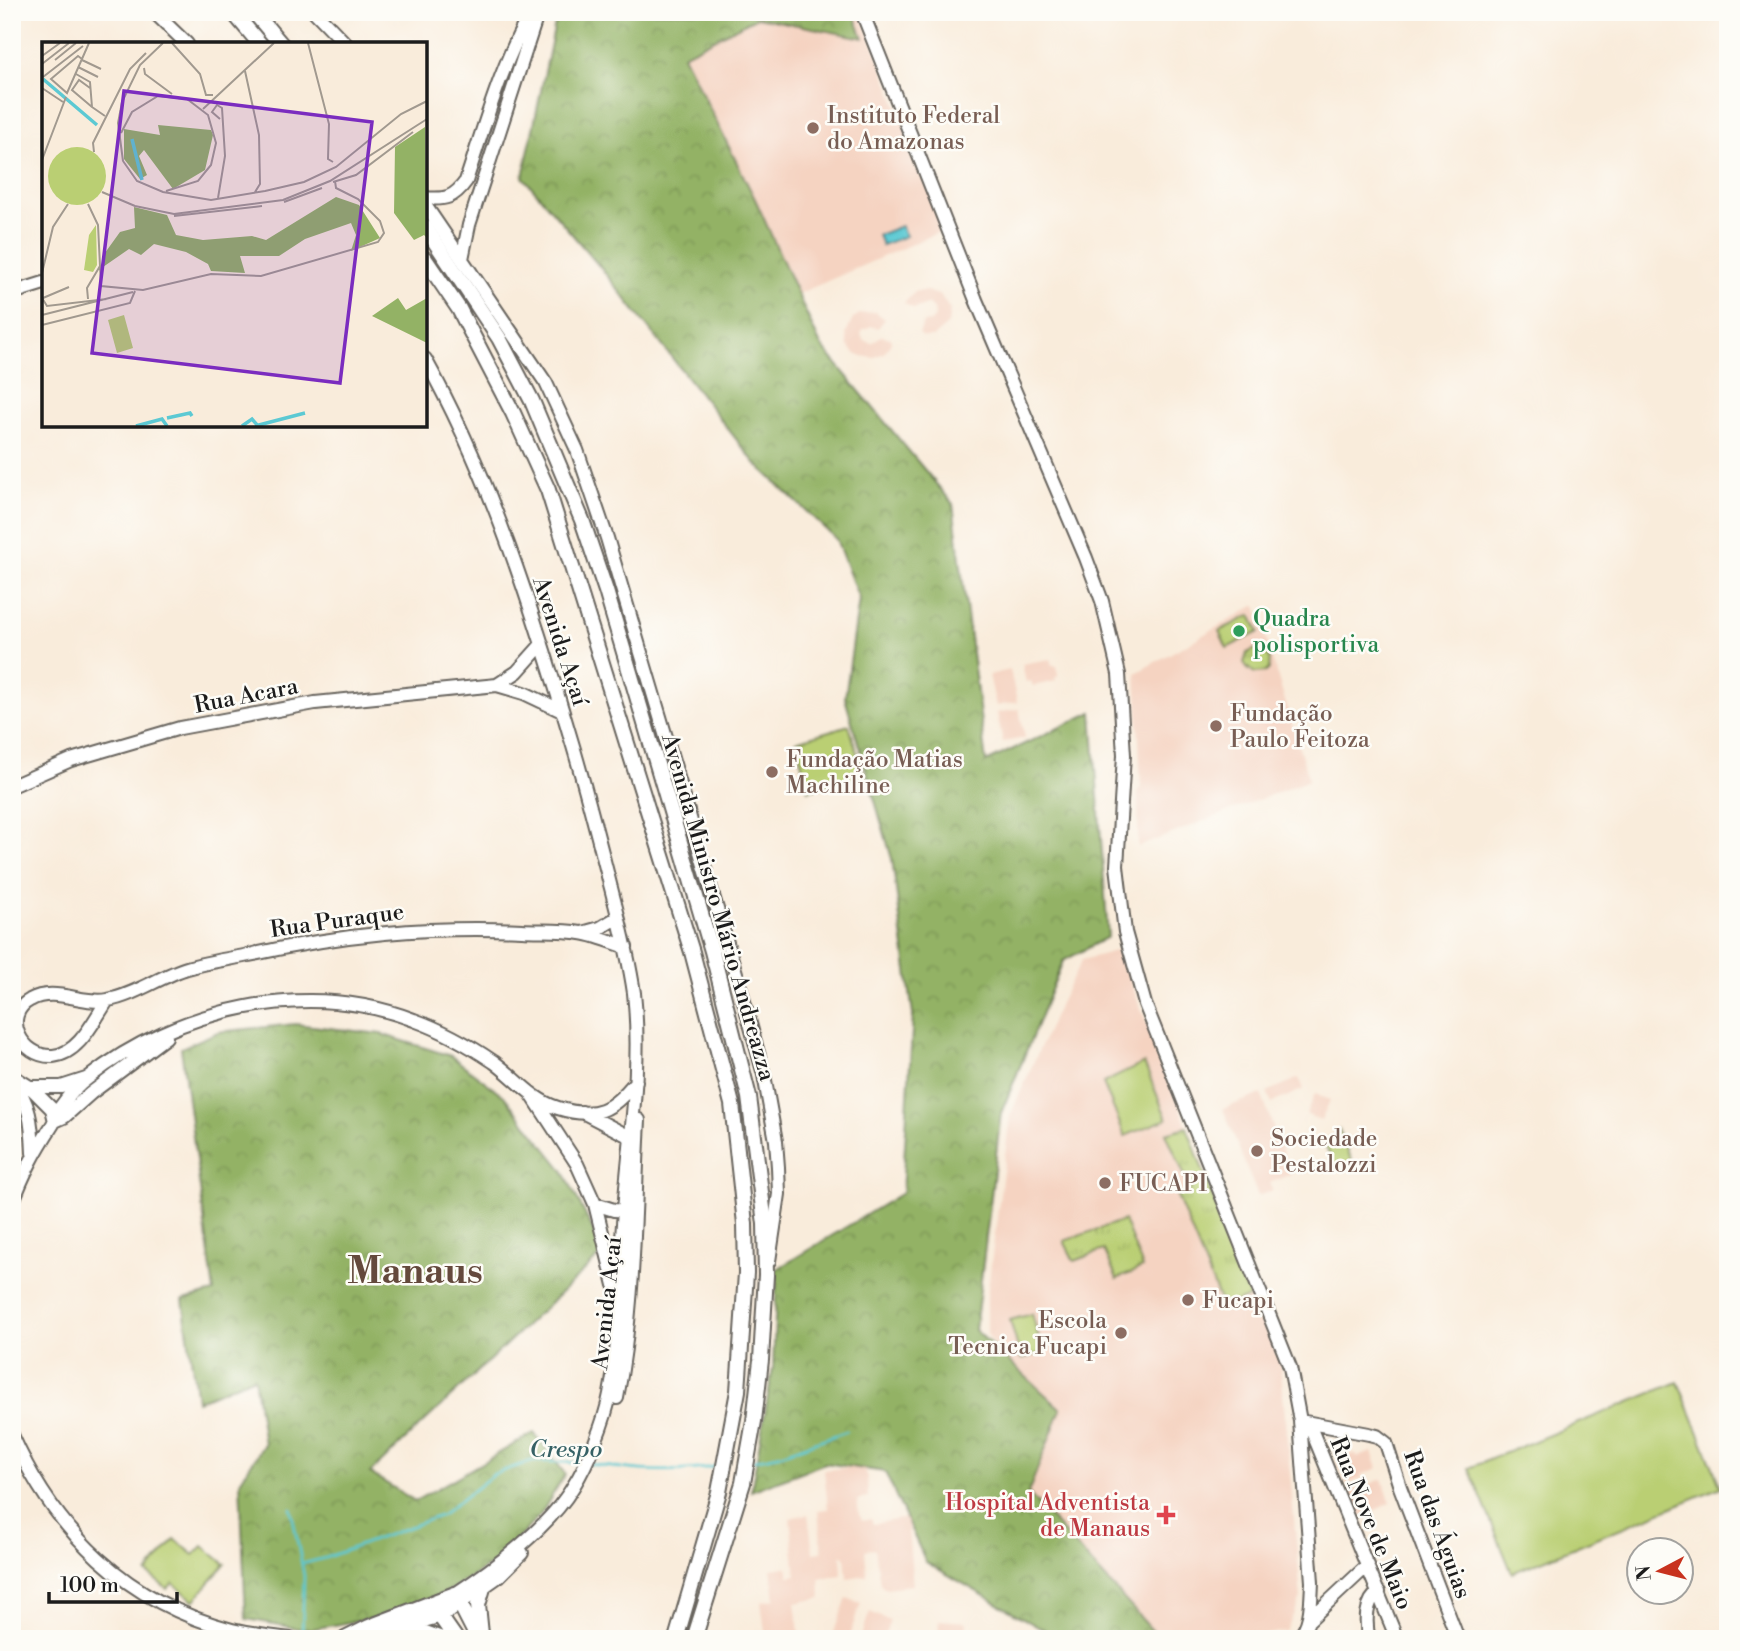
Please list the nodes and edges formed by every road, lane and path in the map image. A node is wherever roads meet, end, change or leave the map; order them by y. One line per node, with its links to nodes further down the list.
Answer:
1 (154, 12): 8 (street)
2 (233, 12): 9 (main road)
3 (254, 12): 10 (main road)
4 (315, 12): 11 (street)
5 (531, 12): 12 (street)
6 (538, 12): 13 (street)
7 (862, 12): 51 (street)
8 (185, 42)
9 (258, 42)
10 (279, 42)
11 (344, 42)
12 (503, 72): 13 (street); 14 (street)
13 (519, 78): 15 (street)
14 (466, 181): 15 (street); 16 (street)
15 (481, 191): 19 (street)
16 (427, 198)
17 (427, 208): 19 (street, Avenida Ministro Mário Andreazza)
18 (427, 230): 24 (main road, Avenida Ministro Mário Andreazza)
19 (462, 259): 24 (street, Avenida Ministro Mário Andreazza)
20 (427, 262): 23 (main road, Avenida Ministro Mário Andreazza)
21 (42, 284): 22 (street)
22 (12, 293)
23 (459, 309): 24 (main road); 28 (main road, Avenida Ministro Mário Andreazza)
24 (493, 317): 27 (main road, Avenida Ministro Mário Andreazza); 49 (street)
25 (427, 362): 26 (street, Avenida Açaí)
26 (542, 644): 29 (street); 30 (street, Avenida Açaí)
27 (622, 649): 28 (main road); 49 (main road, Avenida Ministro Mário Andreazza)
28 (600, 657): 65 (main road, Avenida Ministro Mário Andreazza)
29 (497, 685): 30 (street, Rua Acara); 31 (street, Rua Acara)
30 (562, 711): 32 (street, Avenida Açaí)
31 (12, 786)
32 (618, 917): 33 (street, Rua Puraque); 34 (street, Avenida Açaí)
33 (582, 933): 34 (street, Rua Puraque); 35 (street, Rua Puraque)
34 (626, 947): 39 (street, Avenida Açaí); 44 (street, Avenida Açaí)
35 (107, 1001): 35 (street, Rua Puraque)
36 (175, 1029): 38 (street); 41 (street); 43 (street)
37 (12, 1077): 40 (street); 45 (street)
38 (87, 1079): 40 (street); 43 (street)
39 (636, 1081): 42 (street); 44 (street, Avenida Açaí)
40 (30, 1087): 43 (street)
41 (532, 1095): 42 (street); 46 (street)
42 (582, 1112): 44 (street)
43 (55, 1121): 45 (street)
44 (634, 1139): 48 (street, Avenida Açaí)
45 (33, 1153): 47 (street)
46 (595, 1203): 48 (street); 50 (street)
47 (12, 1204)
48 (630, 1211): 50 (street, Avenida Açaí); 54 (street, Avenida Açaí)
49 (766, 1275): 66 (main road, Avenida Ministro Mário Andreazza)
50 (619, 1303): 56 (street, Avenida Açaí)
51 (1304, 1423): 53 (street, Rua Nove de Maio); 58 (street); 70 (street, Rua das Águias)
52 (12, 1435): 60 (street)
53 (1368, 1565): 55 (street, Rua Nove de Maio); 58 (street)
54 (483, 1588): 56 (street, Avenida Açaí); 64 (main road)
55 (1379, 1592): 68 (street); 69 (street, Rua Nove de Maio)
56 (457, 1599): 57 (main road); 64 (main road)
57 (435, 1610): 59 (main road); 61 (main road); 63 (main road)
58 (1307, 1621): 67 (street)
59 (388, 1631): 61 (main road); 62 (main road)
60 (290, 1639)
61 (346, 1639)
62 (442, 1639)
63 (456, 1639)
64 (480, 1639)
65 (676, 1639)
66 (694, 1639)
67 (1297, 1639)
68 (1368, 1639)
69 (1397, 1639)
70 (1458, 1639)

